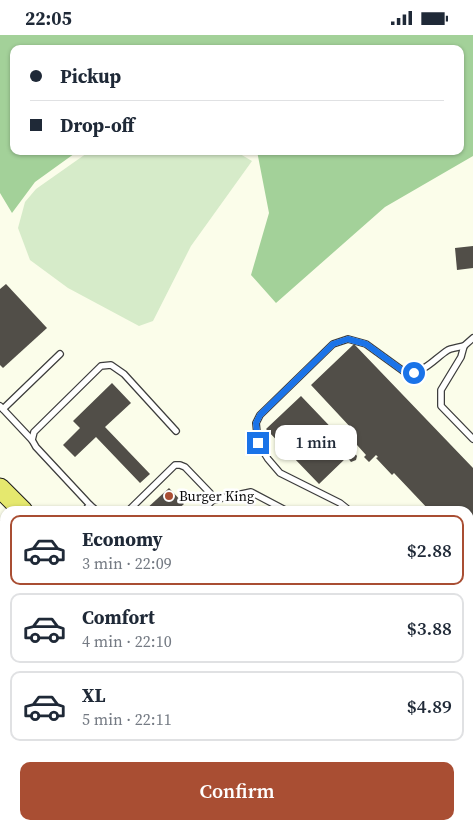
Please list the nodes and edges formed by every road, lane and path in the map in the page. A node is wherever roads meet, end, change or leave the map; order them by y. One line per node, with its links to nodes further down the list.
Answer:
1 (473, 338): 2 (lane)
2 (464, 346): 7 (lane); 15 (lane)
3 (60, 354): 4 (lane)
4 (1, 408): 6 (lane)
5 (176, 431): 6 (lane)
6 (32, 439): 10 (lane)
7 (473, 439)
8 (0, 489): 11 (main road)
9 (213, 500): 12 (lane); 13 (lane); 14 (lane)
10 (90, 505)
11 (18, 506)
12 (133, 506)
13 (207, 506)
14 (278, 506)
15 (344, 506)

